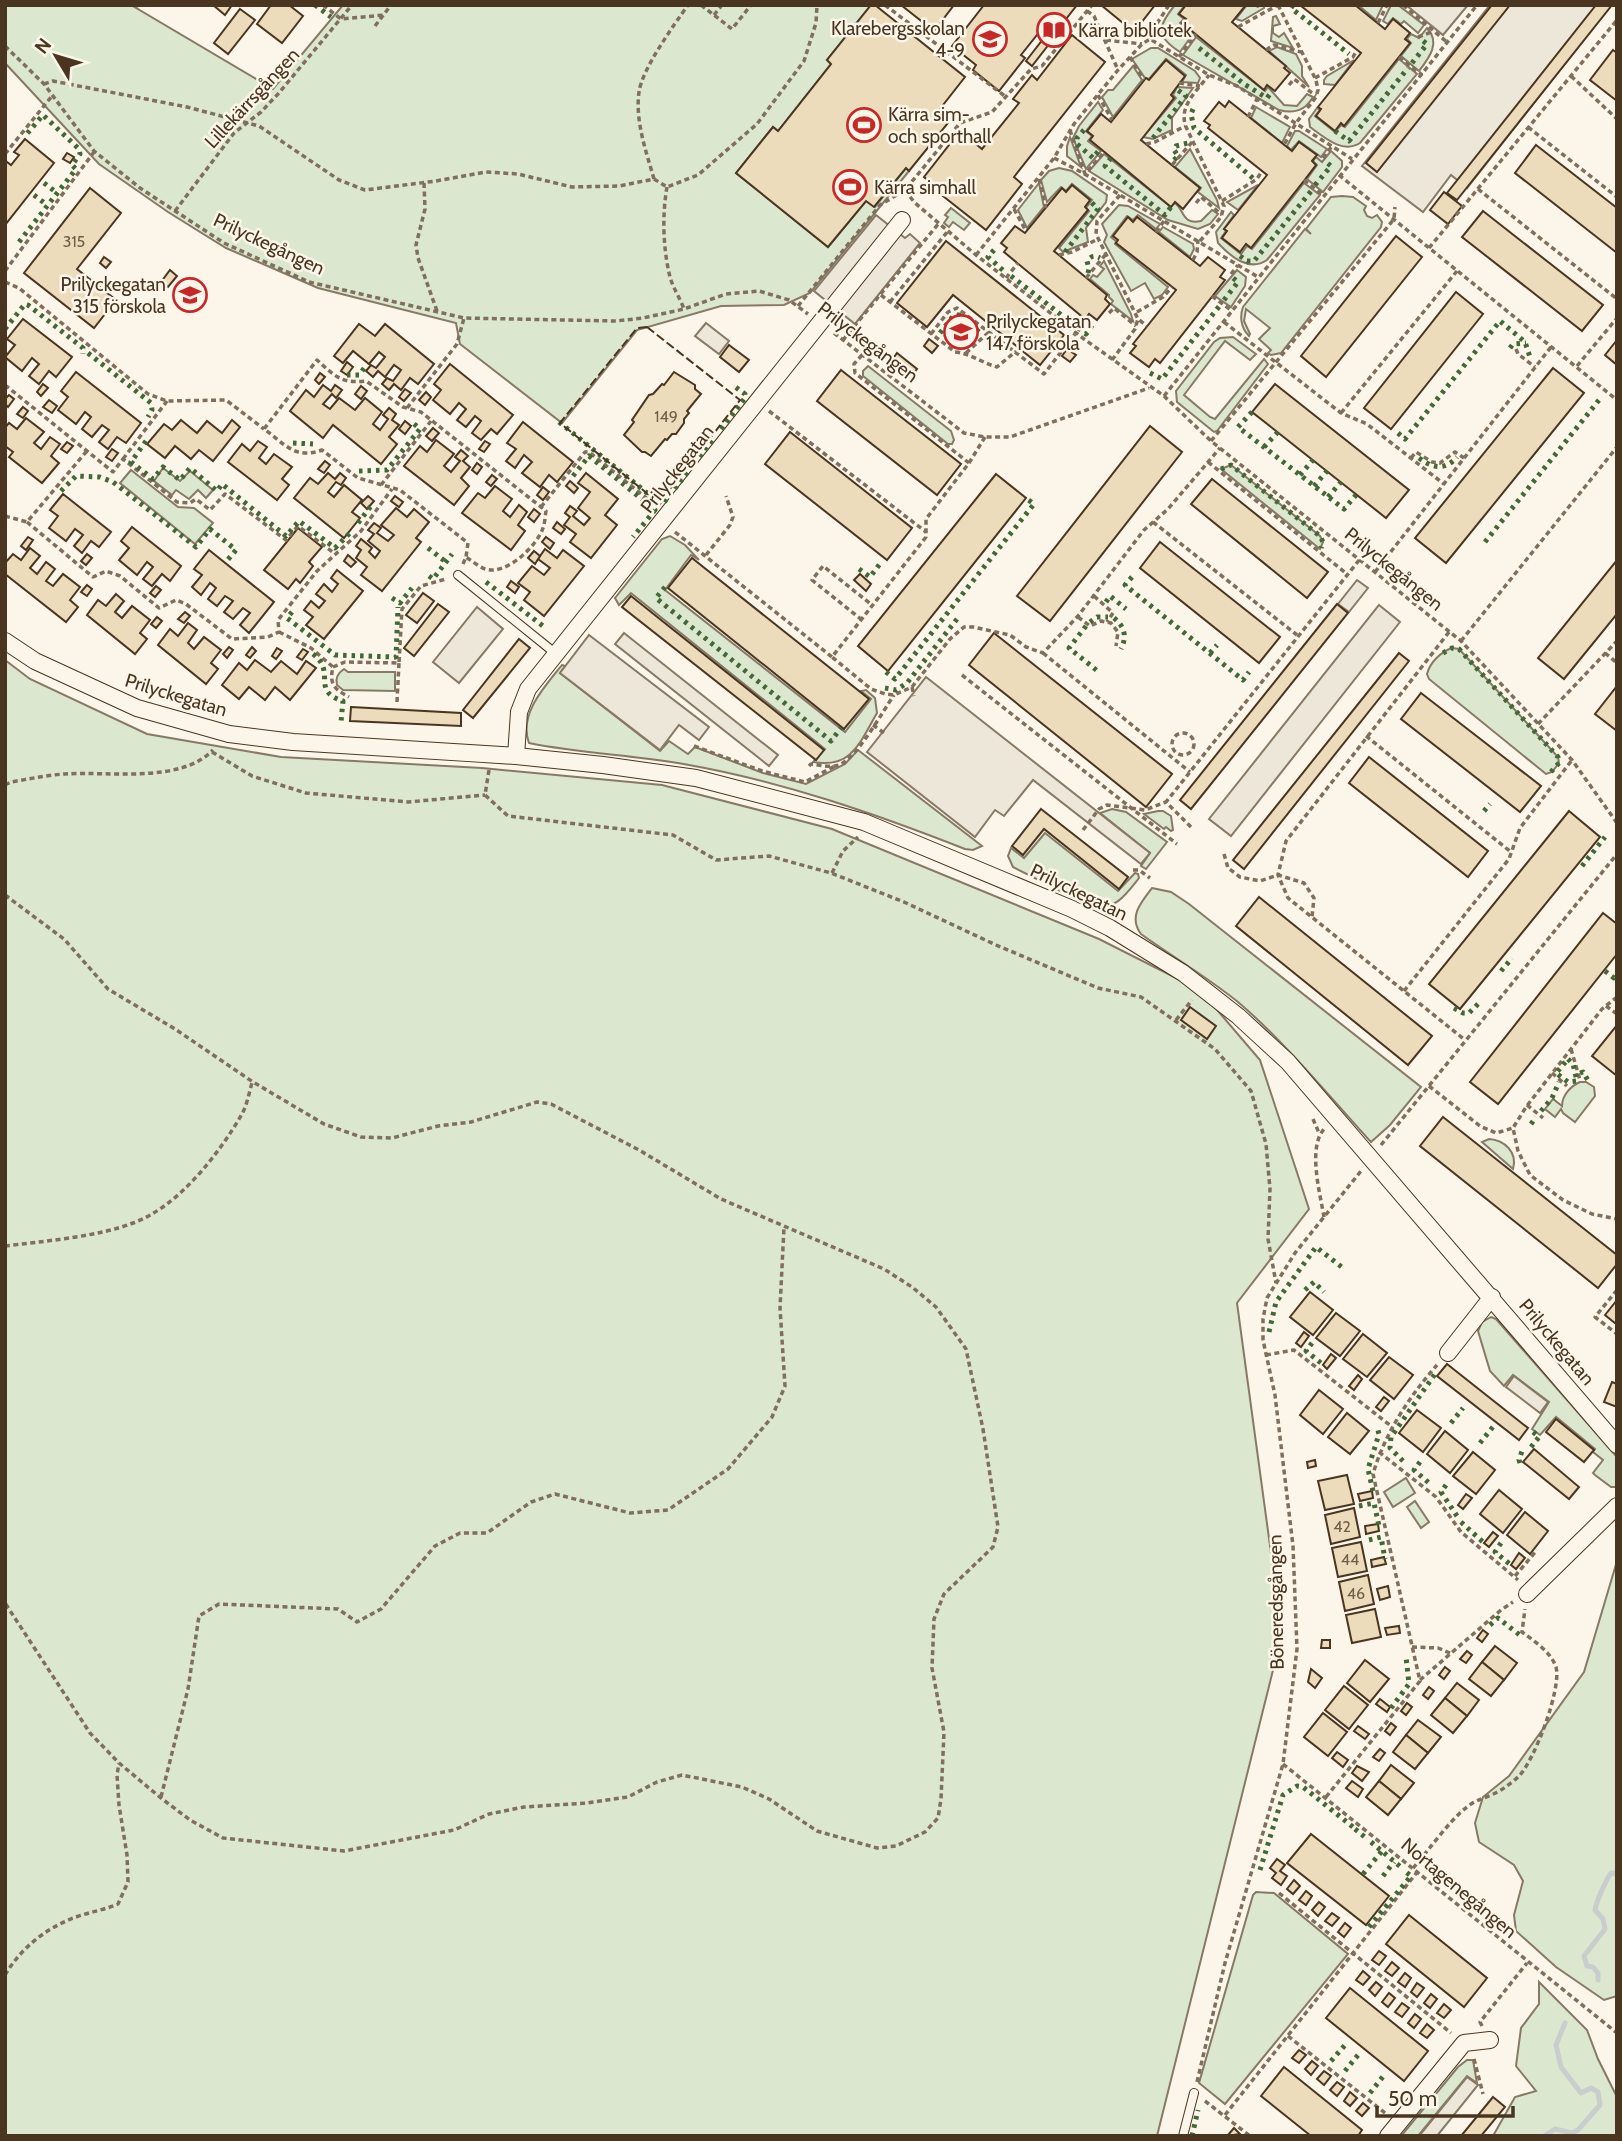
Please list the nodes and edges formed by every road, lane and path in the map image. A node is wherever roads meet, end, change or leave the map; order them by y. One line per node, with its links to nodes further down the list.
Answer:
1 (323, 5): 19 (path)
2 (352, 5): 19 (path, Lillekärrsgången)
3 (391, 5): 17 (path)
4 (688, 5): 76 (path)
5 (701, 5): 18 (path)
6 (722, 5): 18 (path)
7 (751, 5): 18 (path)
8 (817, 5): 79 (path)
9 (885, 5): 51 (path)
10 (1091, 5): 16 (path)
11 (1169, 5): 27 (path)
12 (1278, 5): 23 (path); 34 (path)
13 (1387, 5): 21 (path)
14 (1403, 5): 24 (path)
15 (1477, 5): 29 (path)
16 (1087, 11): 28 (path); 51 (path)
17 (384, 15): 19 (path); 22 (path)
18 (714, 15)
19 (341, 19): 56 (path, Lillekärrsgången)
20 (1617, 20): 41 (path)
21 (1378, 23)
22 (375, 26)
23 (1238, 27)
24 (1434, 30): 26 (path); 29 (path)
25 (1196, 34): 36 (path)
26 (1418, 37)
27 (1150, 39): 30 (path); 36 (path)
28 (1106, 40): 30 (path); 38 (path)
29 (1448, 43): 40 (path)
30 (1142, 44): 35 (path)
31 (5, 47): 45 (path, Prilyckegången)
32 (1266, 50): 34 (path)
33 (1357, 50): 42 (path)
34 (1301, 52): 42 (path)
35 (1130, 57): 38 (path); 43 (path)
36 (1179, 57): 39 (path)
37 (1399, 57): 40 (path)
38 (1118, 70): 48 (path)
39 (1209, 75): 47 (path); 52 (path)
40 (1422, 75): 70 (path)
41 (1571, 76): 54 (path); 59 (path)
42 (1315, 78): 50 (path)
43 (1144, 80)
44 (1179, 83): 47 (path)
45 (44, 84): 49 (path, Prilyckegången); 56 (path)
46 (1289, 85): 50 (path)
47 (1200, 86): 58 (path)
48 (1098, 95): 55 (path); 60 (path)
49 (52, 96): 65 (path, Prilyckegången); 67 (path)
50 (1316, 96): 57 (path)
51 (1006, 97): 81 (path)
52 (1257, 99): 53 (path); 57 (path)
53 (1248, 117)
54 (1617, 119)
55 (1112, 120)
56 (245, 123): 78 (path); 90 (path, Lillekärrsgången)
57 (1296, 123): 63 (path); 64 (path)
58 (1185, 126): 61 (path); 62 (path)
59 (1528, 127): 80 (path); 84 (path)
60 (1070, 130): 68 (path); 73 (path)
61 (1193, 141): 71 (path); 85 (path)
62 (1146, 144)
63 (1284, 145)
64 (1332, 146): 69 (path); 70 (path)
65 (94, 151): 90 (path, Prilyckegången); 108 (path)
66 (1104, 152): 73 (path)
67 (5, 154)
68 (1054, 158): 73 (path); 75 (path)
69 (1322, 158)
70 (1352, 159): 74 (path)
71 (1172, 165)
72 (1262, 171): 85 (path)
73 (1085, 174): 82 (path)
74 (1339, 176): 83 (path); 92 (path)
75 (1039, 177): 88 (path); 89 (path)
76 (654, 179): 78 (path); 79 (path)
77 (1304, 180): 83 (path)
78 (424, 183): 122 (path)
79 (667, 187): 121 (path)
80 (1478, 189): 101 (path); 118 (path)
81 (905, 190): 95 (path); 120 (path)
82 (1120, 195): 94 (path); 99 (path)
83 (1323, 195): 111 (path)
84 (1617, 197)
85 (1222, 201): 91 (path)
86 (1196, 203): 91 (path)
87 (1395, 207): 92 (path)
88 (1046, 208)
89 (1014, 209): 97 (path); 103 (path)
90 (175, 211): 122 (path, Prilyckegången)
91 (1222, 215): 100 (path)
92 (1394, 219): 101 (path); 143 (path)
93 (902, 220): 130 (street, Prilyckegatan)
94 (1164, 221): 98 (path); 100 (path)
95 (939, 223): 96 (path); 116 (path)
96 (948, 231): 103 (path); 119 (path)
97 (1027, 231)
98 (1156, 232)
99 (1098, 239): 102 (path); 104 (path)
100 (1199, 241): 105 (path); 107 (path)
101 (1429, 248): 109 (path)
102 (1106, 254): 113 (path); 125 (path)
103 (976, 255): 112 (path)
104 (1059, 255)
105 (1193, 260)
106 (1018, 263): 112 (path)
107 (1238, 264): 110 (path); 111 (path)
108 (5, 271)
109 (1457, 271): 137 (path); 153 (path)
110 (1231, 274)
111 (1258, 277): 123 (path)
112 (1006, 278): 134 (path)
113 (1086, 278)
114 (5, 282): 150 (path)
115 (1172, 287): 125 (path)
116 (881, 295): 119 (path); 136 (path)
117 (1212, 296): 123 (path)
118 (1617, 299)
119 (890, 302): 135 (path)
120 (798, 306): 121 (path, Prilyckegången); 130 (path, Prilyckegången)
121 (684, 309): 126 (path, Prilyckegången)
122 (436, 311): 126 (path, Prilyckegången)
123 (1232, 311): 129 (path)
124 (1110, 313): 131 (path)
125 (1136, 313): 128 (path)
126 (464, 318): 152 (path)
127 (1617, 318): 144 (path)
128 (1138, 319): 131 (path); 132 (path)
129 (1224, 322): 143 (path); 148 (path)
130 (820, 323): 136 (path, Prilyckegången); 151 (street, Prilyckegatan)
131 (1136, 326): 142 (path)
132 (1147, 326)
133 (989, 332): 135 (path); 139 (path); 140 (path)
134 (1076, 333): 139 (path); 142 (path)
135 (930, 334): 140 (path)
136 (843, 340): 141 (path, Prilyckegången)
137 (1551, 346): 144 (path); 145 (path)
138 (1516, 349): 145 (path)
139 (1015, 352): 140 (path)
140 (966, 353)
141 (862, 355): 156 (path, Prilyckegången); 165 (path)
142 (1112, 360): 147 (path)
143 (1275, 362): 153 (path); 157 (path)
144 (1577, 366): 149 (path)
145 (1535, 367): 162 (path)
146 (5, 385): 160 (path)
147 (1150, 388): 148 (path, Prilyckegången); 156 (path, Prilyckegången)
148 (1164, 396): 157 (path, Prilyckegången)
149 (1617, 400)
150 (167, 401): 155 (path); 163 (path)
151 (756, 401): 172 (street, Prilyckegatan); 175 (path)
152 (407, 408): 154 (path); 155 (path)
153 (1341, 413): 161 (path)
154 (432, 420): 167 (path); 170 (path)
155 (264, 429): 167 (path)
156 (985, 437): 165 (path)
157 (1211, 441): 159 (path, Prilyckegången)
158 (1617, 447): 192 (path)
159 (1220, 448): 164 (path); 179 (path, Prilyckegången)
160 (86, 452): 163 (path); 173 (path)
161 (1411, 458): 162 (path); 166 (path)
162 (1464, 458): 166 (path)
163 (123, 459): 176 (path)
164 (1208, 462): 174 (path); 182 (path)
165 (969, 463): 175 (path)
166 (1444, 484): 180 (path)
167 (381, 485): 168 (path)
168 (392, 489): 176 (path); 178 (path)
169 (726, 495): 177 (path)
170 (541, 507): 172 (path); 178 (path)
171 (5, 516): 173 (path)
172 (665, 519): 177 (path); 195 (street, Prilyckegatan)
173 (27, 522): 188 (path)
174 (1153, 522): 183 (path); 190 (path)
175 (926, 532): 184 (path)
176 (335, 554): 188 (path)
177 (706, 555): 198 (path)
178 (467, 557): 181 (path)
179 (1360, 559): 180 (path, Prilyckegången); 182 (path)
180 (1375, 572): 189 (path, Prilyckegången)
181 (458, 575): 195 (lane); 199 (path)
182 (1347, 575): 190 (path)
183 (1094, 596): 185 (path); 187 (path)
184 (873, 605): 186 (path); 186 (path)
185 (1078, 616): 187 (path); 196 (path)
186 (862, 620): 198 (path)
187 (1107, 622): 194 (path)
188 (279, 632): 201 (path)
189 (1449, 632): 192 (path, Prilyckegången); 212 (path)
190 (1298, 636): 222 (path)
191 (5, 640): 211 (street, Prilyckegatan)
192 (1461, 641): 208 (path, Prilyckegången)
193 (1617, 641): 197 (path)
194 (1116, 646)
195 (555, 653): 218 (street, Prilyckegatan)
196 (1043, 653): 203 (path); 216 (path)
197 (1605, 653): 200 (path); 208 (path)
198 (832, 657): 204 (path)
199 (399, 663): 201 (path); 207 (path)
200 (1617, 663)
201 (333, 667): 206 (path)
202 (962, 675): 226 (path)
203 (912, 687): 204 (path); 205 (path)
204 (894, 695): 209 (path)
205 (914, 696)
206 (349, 697)
207 (397, 702)
208 (1538, 724): 219 (path, Prilyckegången)
209 (873, 726): 210 (path); 221 (path)
210 (884, 733)
211 (229, 734): 215 (path); 217 (street, Prilyckegatan)
212 (1366, 736): 232 (path); 237 (path)
213 (694, 746): 221 (path)
214 (1173, 746): 214 (path); 216 (path)
215 (212, 752): 223 (path); 224 (path)
216 (1166, 752): 222 (path)
217 (491, 754): 218 (street, Prilyckegatan); 224 (path)
218 (516, 756): 227 (street, Prilyckegatan)
219 (1572, 760): 228 (path, Prilyckegången); 232 (path)
220 (809, 766): 221 (path)
221 (835, 766)
222 (1190, 772): 225 (path)
223 (5, 785)
224 (485, 795): 236 (path)
225 (1166, 802): 226 (path); 229 (path)
226 (1131, 809): 230 (path); 231 (path)
227 (864, 822): 236 (path); 241 (street, Prilyckegatan)
228 (1617, 823)
229 (1191, 827)
230 (1083, 830)
231 (1177, 844)
232 (1511, 852): 242 (path)
233 (1224, 854): 237 (path)
234 (1617, 854): 247 (path)
235 (1133, 870): 238 (path)
236 (831, 873): 246 (path)
237 (1278, 875): 240 (path); 240 (path)
238 (1150, 878)
239 (5, 895): 251 (path)
240 (1312, 918): 242 (path)
241 (1197, 985): 246 (path); 255 (street, Prilyckegatan)
242 (1404, 991): 247 (path)
243 (1617, 997): 244 (path)
244 (1606, 1006): 245 (path); 248 (path)
245 (1617, 1014)
246 (1176, 1020): 264 (path)
247 (1465, 1040): 252 (path)
248 (1571, 1049): 249 (path); 250 (path)
249 (1552, 1073): 253 (path); 254 (path)
250 (1580, 1080)
251 (253, 1082): 262 (path); 263 (path)
252 (1429, 1086): 257 (path); 258 (path)
253 (1567, 1086)
254 (1527, 1105): 256 (path); 257 (path)
255 (1335, 1118): 260 (path); 266 (street, Prilyckegatan)
256 (1543, 1118)
257 (1513, 1128): 261 (path)
258 (1381, 1145)
259 (1360, 1171): 260 (path, Böneredsgången)
260 (1324, 1217): 264 (path, Böneredsgången)
261 (1617, 1219)
262 (784, 1227): 284 (path); 284 (path)
263 (5, 1246)
264 (1276, 1283): 269 (path, Böneredsgången)
265 (1617, 1290): 267 (path)
266 (1492, 1297): 268 (street, Prilyckegatan); 271 (street, Prilyckegatan)
267 (1617, 1334)
268 (1448, 1353): 270 (path)
269 (1266, 1355): 270 (path); 282 (path, Böneredsgången)
270 (1391, 1426): 272 (path)
271 (1617, 1445)
272 (1379, 1452): 275 (path); 278 (path)
273 (1617, 1506): 276 (street)
274 (1537, 1550): 275 (path)
275 (1515, 1576): 276 (path)
276 (1527, 1594): 279 (path); 285 (path)
277 (5, 1603): 281 (path)
278 (1412, 1647): 279 (path); 280 (path)
279 (1451, 1653): 280 (path)
280 (1420, 1681): 283 (path)
281 (119, 1763): 284 (path); 289 (path)
282 (1283, 1764): 283 (path, Nortagenegången); 294 (path, Böneredsgången)
283 (1326, 1797): 285 (path, Nortagenegången)
284 (161, 1798)
285 (1416, 1870): 287 (path); 288 (path, Nortagenegången)
286 (1279, 1893): 287 (path)
287 (1353, 1953): 291 (path); 293 (path)
288 (1528, 1963): 290 (path, Nortagenegången); 292 (path)
289 (5, 1975)
290 (1617, 2033)
291 (1288, 2036): 296 (path); 297 (path)
292 (1490, 2040): 293 (street)
293 (1464, 2043): 295 (path); 297 (street)
294 (1194, 2093): 296 (path); 298 (lane)
295 (1483, 2094)
296 (1225, 2115): 299 (path)
297 (1393, 2130)
298 (1183, 2136)
299 (1251, 2136)

